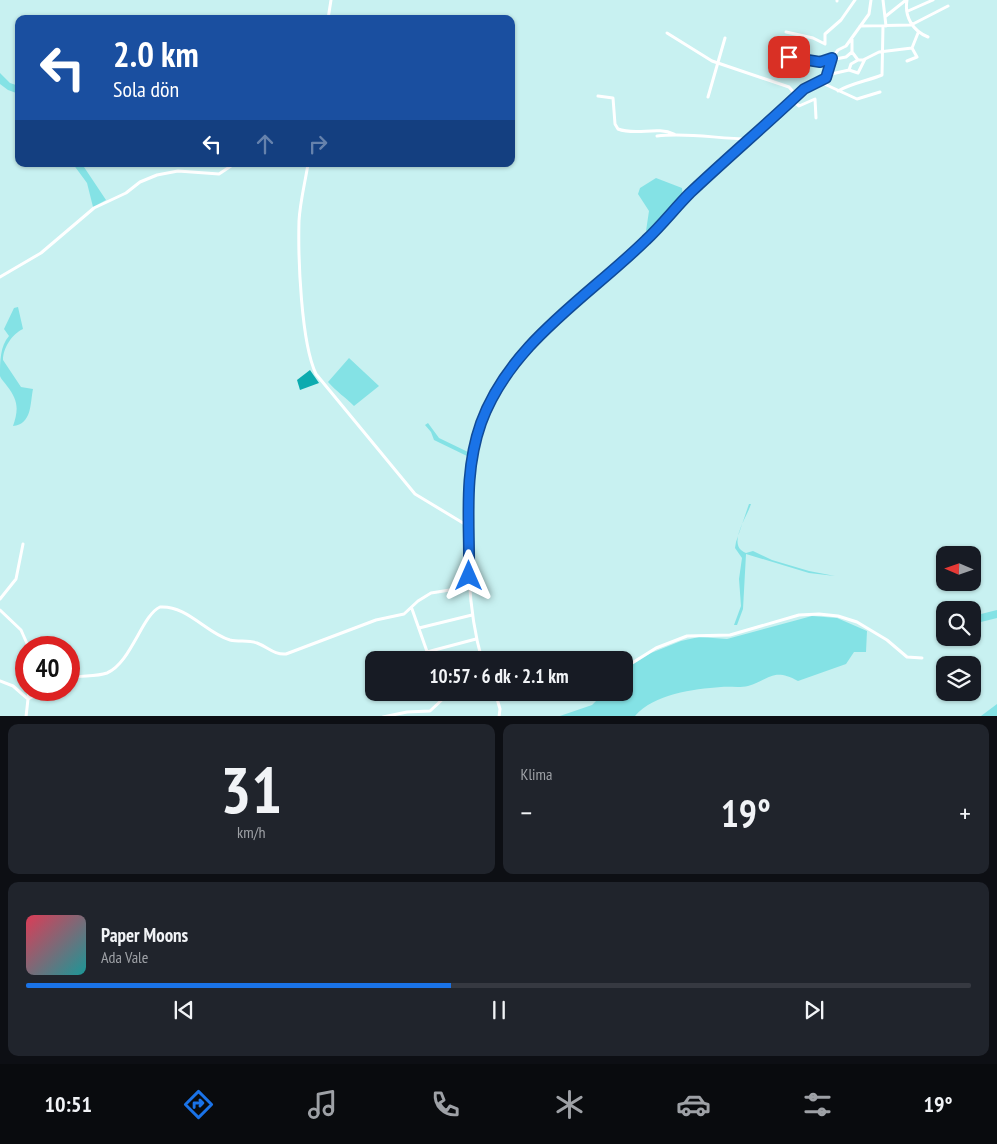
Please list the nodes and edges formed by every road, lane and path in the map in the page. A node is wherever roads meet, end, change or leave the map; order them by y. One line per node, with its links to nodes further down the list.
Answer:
1 (331, 0): 9 (street)
2 (855, 0): 14 (street)
3 (871, 0): 12 (street)
4 (884, 0): 10 (street)
5 (907, 0): 8 (street); 10 (street)
6 (933, 0): 8 (street)
7 (948, 6): 11 (street)
8 (908, 11): 11 (street)
9 (329, 15)
10 (885, 16): 13 (street)
11 (911, 25): 13 (street); 16 (street)
12 (860, 26): 13 (street); 19 (street)
13 (885, 26): 22 (street)
14 (786, 32)
15 (667, 33): 27 (street)
16 (918, 33): 17 (street); 20 (street)
17 (928, 37)
18 (725, 38): 27 (street)
19 (852, 38): 23 (street); 24 (street)
20 (912, 48): 22 (street); 28 (street)
21 (770, 51): 24 (street)
22 (884, 51): 25 (street); 32 (street)
23 (852, 52): 24 (street); 26 (street)
24 (832, 58): 30 (street)
25 (865, 59): 26 (street); 29 (street)
26 (858, 60): 29 (street)
27 (717, 61): 35 (street); 36 (street)
28 (907, 61)
29 (850, 70): 30 (street)
30 (826, 75): 31 (street)
31 (820, 82): 32 (street); 35 (street)
32 (838, 91): 33 (street)
33 (880, 92)
34 (598, 96): 39 (street)
35 (797, 96): 37 (street)
36 (708, 97)
37 (792, 100): 38 (street); 41 (street)
38 (816, 118)
39 (674, 134): 40 (street); 41 (street)
40 (658, 136)
41 (749, 139): 45 (street)
42 (230, 167): 44 (street)
43 (308, 167): 45 (street)
44 (0, 277)
45 (469, 526): 47 (street)
46 (23, 544): 48 (street)
47 (469, 587): 49 (street); 51 (street)
48 (0, 598)
49 (412, 608): 52 (street); 60 (street)
50 (0, 610): 53 (street)
51 (472, 615): 52 (street); 54 (street)
52 (419, 628): 55 (street)
53 (24, 636)
54 (476, 638): 56 (street); 57 (street)
55 (427, 651)
56 (430, 651)
57 (480, 651)
58 (922, 658): 59 (street)
59 (633, 662)
60 (80, 677)
61 (0, 681): 62 (street)
62 (15, 688)
63 (28, 701): 66 (street)
64 (441, 701): 67 (street)
65 (498, 701): 68 (street)
66 (26, 716)
67 (383, 716)
68 (500, 716)

